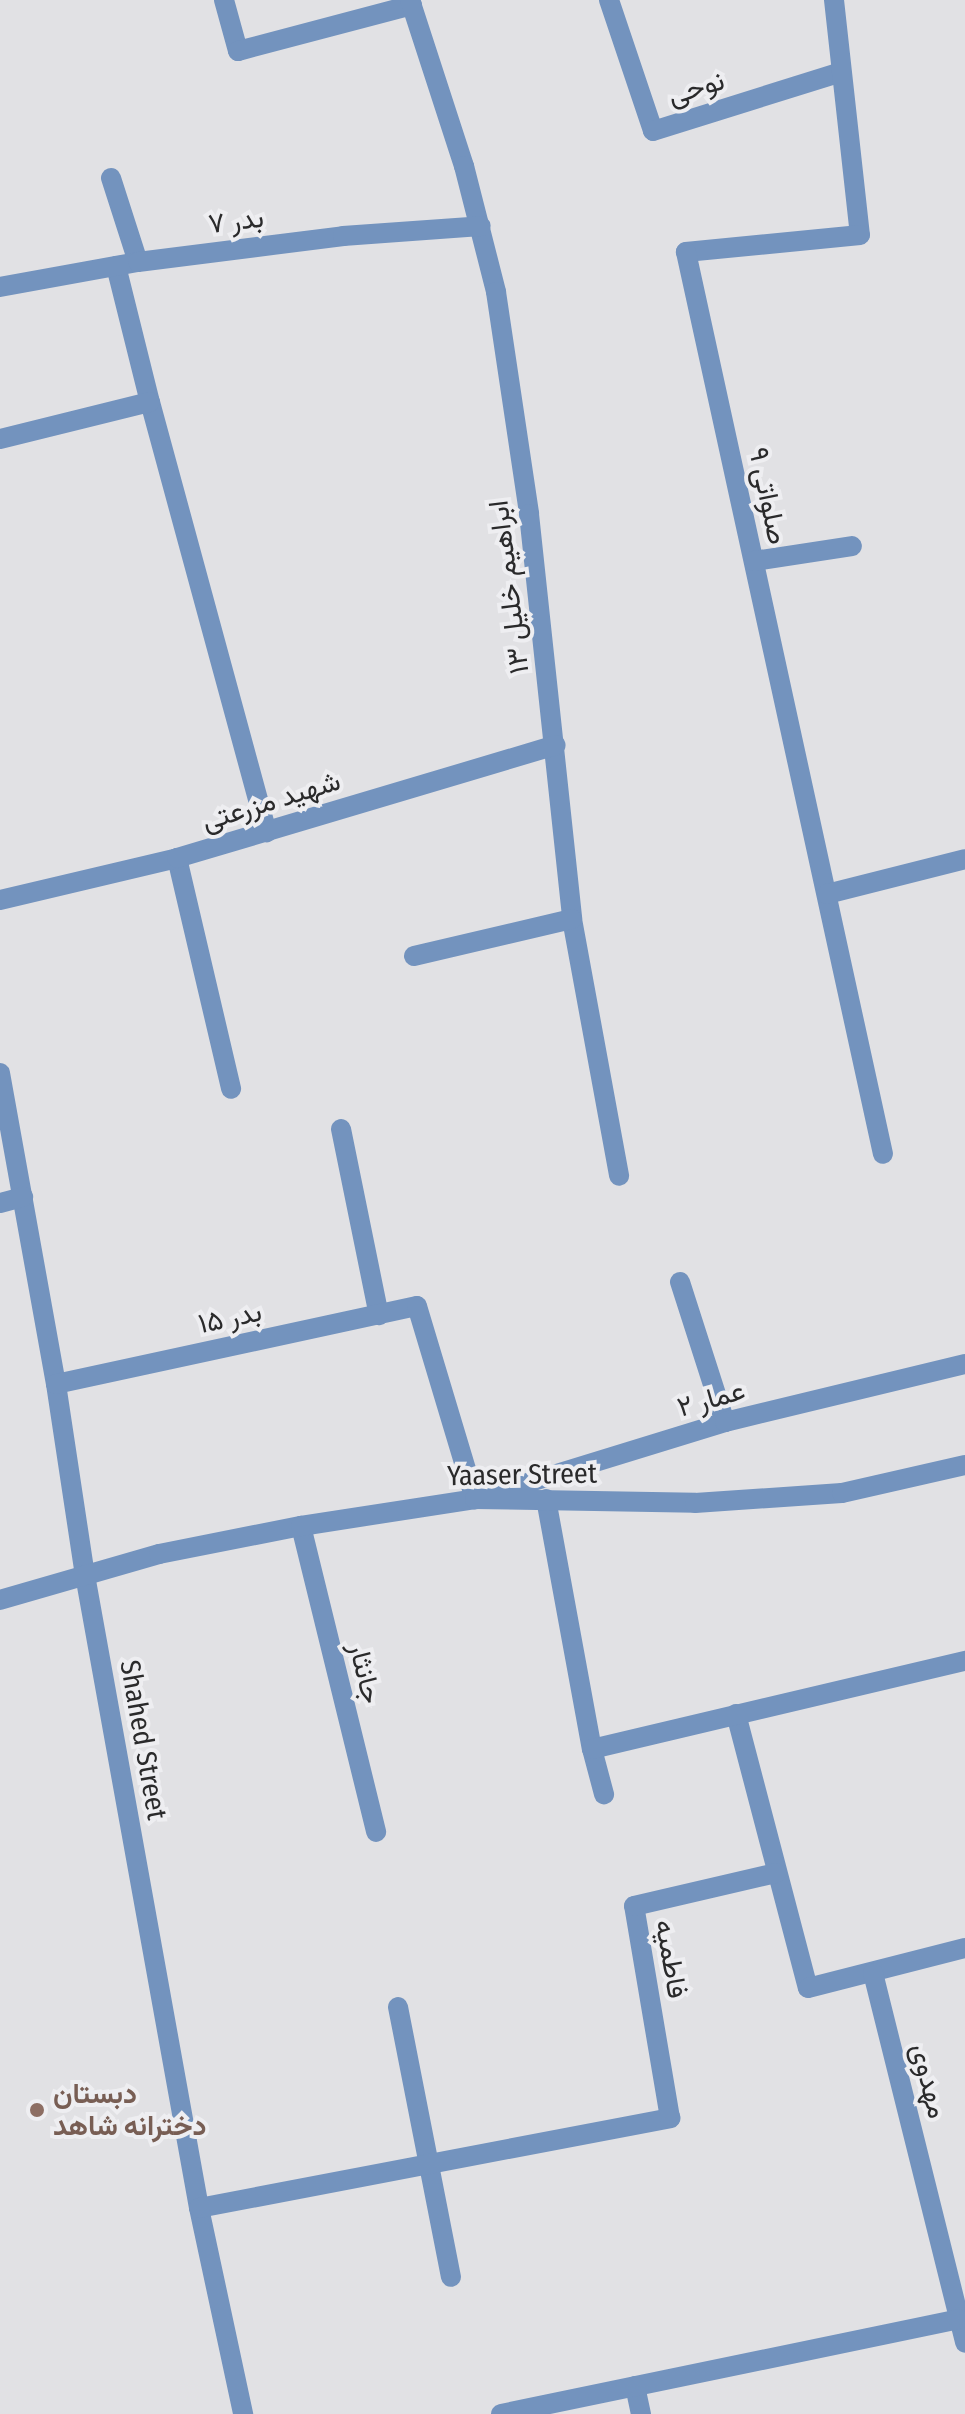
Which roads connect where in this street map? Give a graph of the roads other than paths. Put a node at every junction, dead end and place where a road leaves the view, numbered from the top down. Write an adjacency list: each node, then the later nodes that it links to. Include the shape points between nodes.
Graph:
1 (224, 0): 4 (street, via 238,51)
2 (609, 0): 5 (street, نوحی, via 653,131)
3 (834, 0): 5 (street, صلواتی ۹)
4 (411, 3): 7 (street, ابراهیم خلیل ۱۳)
5 (841, 72): 14 (street, صلواتی ۹, via 860,235 686,252)
6 (111, 178): 8 (street)
7 (481, 226): 8 (street, بدر ۷, via 343,236); 15 (street, ابراهیم خلیل ۱۳, via 529,514)
8 (138, 262): 9 (street, بدر ۷)
9 (116, 266): 10 (street, بدر ۷); 11 (street)
10 (2, 280)
11 (150, 402): 12 (street); 16 (street)
12 (0, 439)
13 (852, 546): 14 (street)
14 (754, 561): 19 (street, صلواتی ۹)
15 (556, 745): 16 (street, شهید مزرعتی); 21 (street, ابراهیم خلیل ۱۳)
16 (267, 832): 17 (street, شهید مزرعتی)
17 (177, 858): 20 (street, شهید مزرعتی); 24 (street)
18 (965, 859): 19 (street)
19 (827, 894): 26 (street, صلواتی ۹)
20 (0, 900)
21 (572, 919): 22 (street); 27 (street, ابراهیم خلیل ۱۳)
22 (414, 956)
23 (0, 1073): 28 (street, Shahed Street)
24 (231, 1089)
25 (341, 1129): 31 (street)
26 (883, 1154)
27 (619, 1176)
28 (23, 1197): 29 (street); 33 (street, Shahed Street)
29 (0, 1203)
30 (680, 1282): 34 (street)
31 (379, 1315): 33 (street, بدر ۱۵); 36 (street, بدر ۱۵, via 417,1306)
32 (965, 1364): 34 (street, عمار ۲)
33 (56, 1384): 39 (street, Shahed Street)
34 (725, 1422): 36 (street, عمار ۲)
35 (965, 1465): 37 (street, Yaaser Street, via 842,1493 695,1503)
36 (475, 1499): 37 (street, Yaaser Street); 38 (street, Yaaser Street)
37 (546, 1499): 43 (street)
38 (301, 1526): 39 (street, Yaaser Street, via 159,1554); 45 (street, جانثار)
39 (85, 1575): 40 (street, Yaaser Street); 51 (street, Shahed Street)
40 (0, 1600)
41 (965, 1661): 42 (street)
42 (736, 1714): 43 (street); 46 (street)
43 (592, 1749): 44 (street)
44 (604, 1794)
45 (376, 1832)
46 (776, 1873): 48 (street, via 808,1988); 50 (street, فاطمیه, via 634,1906 670,2118)
47 (965, 1948): 48 (street)
48 (873, 1973): 53 (street, مهدوی)
49 (398, 2007): 50 (street)
50 (429, 2164): 51 (street); 52 (street)
51 (199, 2208): 56 (street, Shahed Street)
52 (451, 2277)
53 (958, 2319): 54 (street, مهدوی); 55 (street)
54 (965, 2343)
55 (635, 2386): 57 (street); 58 (street)
56 (243, 2414)
57 (501, 2414)
58 (641, 2414)

